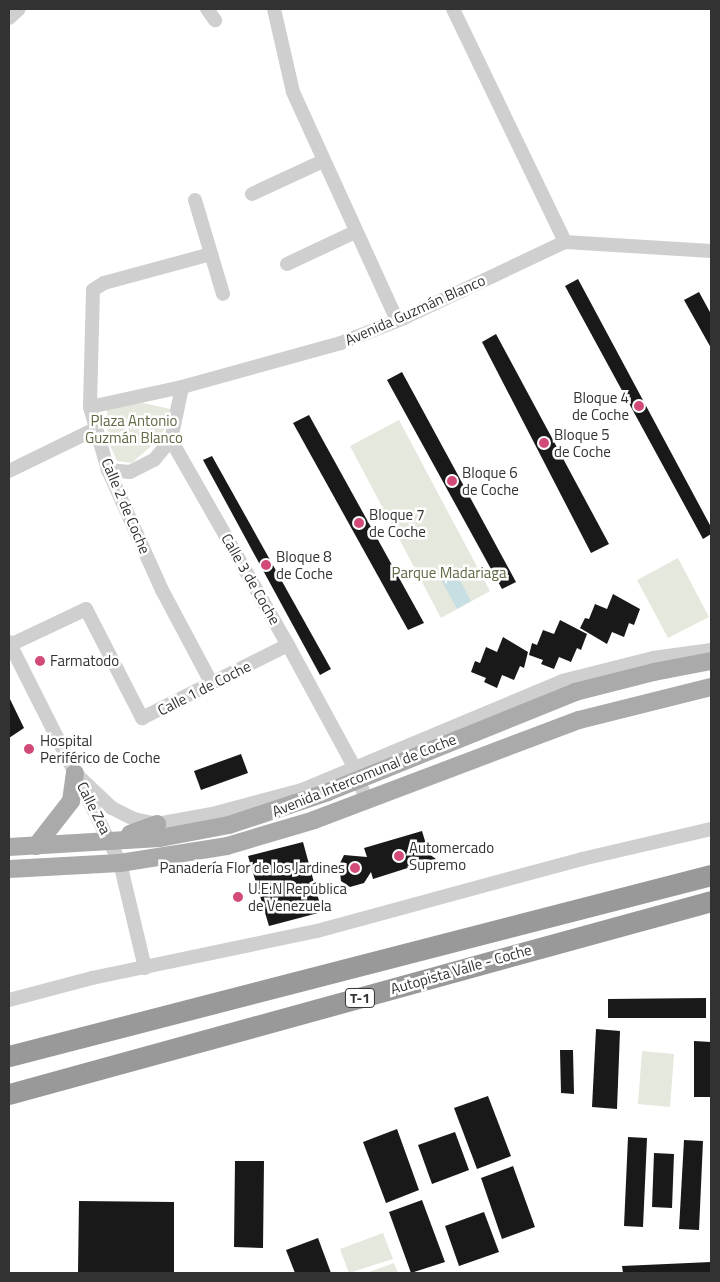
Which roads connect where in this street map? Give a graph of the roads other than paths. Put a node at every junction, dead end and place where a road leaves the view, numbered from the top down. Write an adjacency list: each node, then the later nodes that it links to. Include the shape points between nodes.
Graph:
1 (19, 9): 4 (street)
2 (274, 9): 5 (street, via 293,92)
3 (458, 12): 9 (street)
4 (9, 18)
5 (322, 161): 6 (street); 8 (street)
6 (252, 194)
7 (195, 200): 11 (street)
8 (355, 232): 12 (street); 14 (street)
9 (565, 242): 10 (street, Avenida Guzmán Blanco); 14 (street, Avenida Guzmán Blanco)
10 (711, 251)
11 (211, 254): 13 (street); 16 (street, Calle 2 de Coche, via 104,282 93,290)
12 (287, 264)
13 (223, 294)
14 (397, 320): 15 (street, Avenida Guzmán Blanco, via 341,343)
15 (182, 387): 16 (street, Avenida Guzmán Blanco); 18 (street)
16 (90, 407): 17 (street, Calle 2 de Coche)
17 (95, 429): 19 (street, Calle 2 de Coche); 20 (street)
18 (171, 440): 19 (street, via 154,460 130,472); 22 (street, Calle 3 de Coche)
19 (108, 470): 25 (street, Calle 2 de Coche, via 162,590)
20 (9, 471)
21 (10, 643): 25 (street, Calle 1 de Coche, via 86,609 142,718); 27 (street, Calle Zea)
22 (288, 645): 25 (street, Calle 1 de Coche); 28 (street, Calle 3 de Coche)
23 (711, 650): 28 (street, Avenida Intercomunal de Coche, via 653,658 562,681)
24 (711, 661): 28 (main road, Avenida Intercomunal de Coche, via 575,692)
25 (212, 684)
26 (711, 687): 30 (main road, Avenida Intercomunal de Coche, via 579,720 479,755)
27 (75, 773): 31 (street, via 119,812); 33 (street, Calle Zea); 34 (main road, via 71,801)
28 (356, 774): 29 (main road, Avenida Intercomunal de Coche); 29 (main road); 30 (street, Calle 3 de Coche)
29 (304, 795): 31 (street, Avenida Intercomunal de Coche); 33 (main road, Avenida Intercomunal de Coche, via 207,830)
30 (367, 801): 36 (main road, Avenida Intercomunal de Coche, via 228,846)
31 (157, 824): 33 (main road)
32 (711, 829): 40 (street, via 582,859 317,931)
33 (111, 841): 34 (main road, Avenida Intercomunal de Coche); 36 (street, Calle Zea)
34 (36, 846): 35 (main road, Avenida Intercomunal de Coche)
35 (9, 847)
36 (120, 863): 37 (main road, Avenida Intercomunal de Coche); 40 (street)
37 (9, 869)
38 (711, 875): 42 (highway, Autopista Valle - Coche / T-1)
39 (711, 901): 43 (highway, Autopista Valle - Coche / T-1)
40 (145, 968): 41 (street)
41 (9, 1000)
42 (9, 1056)
43 (9, 1094)

